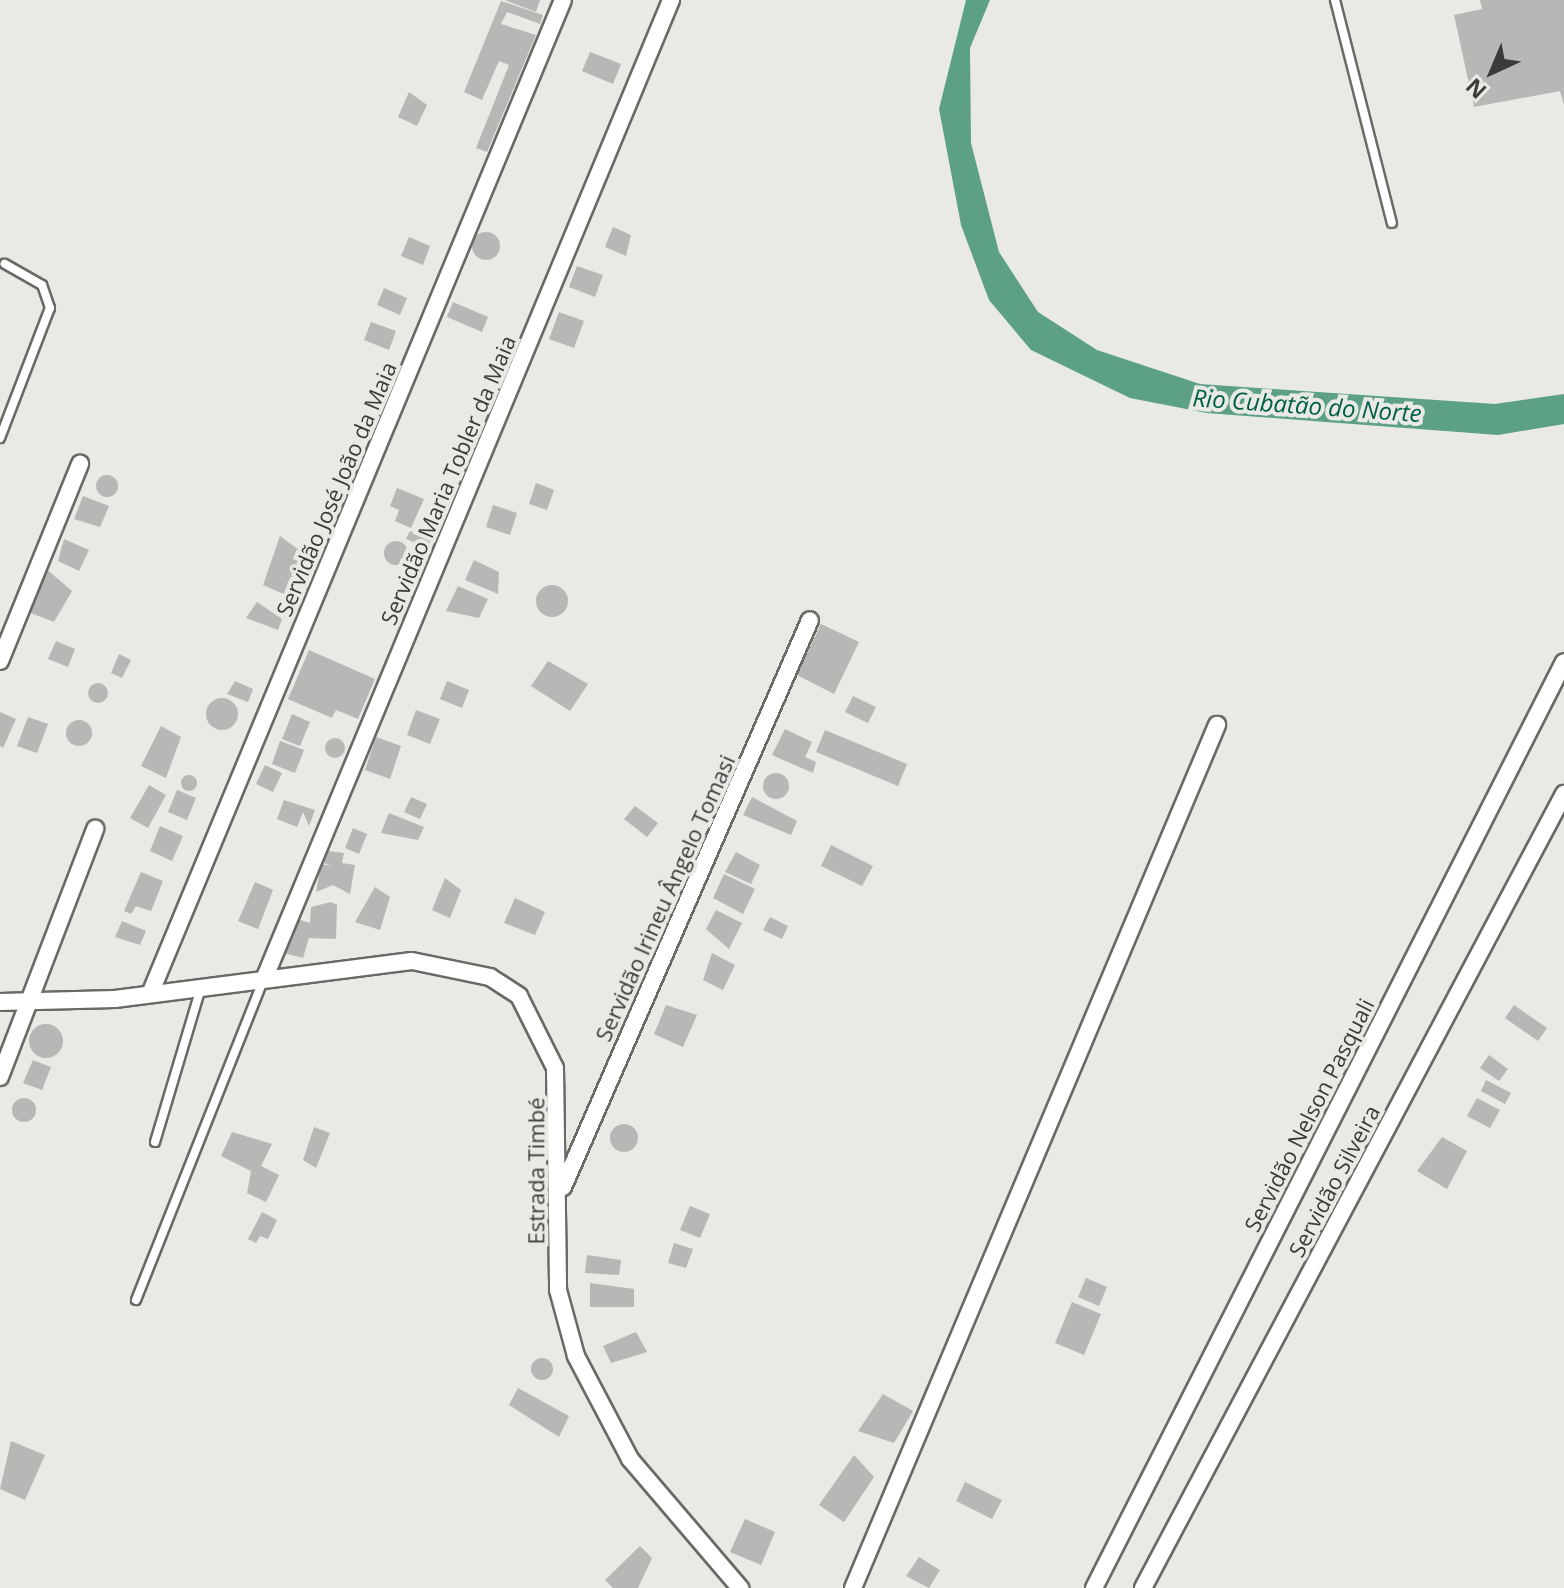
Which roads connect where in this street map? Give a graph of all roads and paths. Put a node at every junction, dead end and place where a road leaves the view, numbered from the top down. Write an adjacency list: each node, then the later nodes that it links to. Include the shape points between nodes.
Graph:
1 (563, 0): 16 (street, Servidão José João da Maia)
2 (671, 0): 14 (street, Servidão Maria Tobler da Maia)
3 (1335, 0): 4 (lane)
4 (1392, 223)
5 (5, 264): 6 (lane, via 42,285 50,308)
6 (0, 438)
7 (80, 464): 9 (street)
8 (810, 620): 21 (street, Servidão Irineu Ângelo Tomasi)
9 (0, 661)
10 (1564, 662): 25 (street, Servidão Nelson Pasquali)
11 (1217, 725): 24 (street)
12 (1564, 794): 26 (street, Servidão Silveira)
13 (95, 829): 18 (street)
14 (265, 977): 15 (street, Estrada Timbé); 21 (street, Estrada Timbé, via 412,961 490,977 519,996 542,1030 555,1068); 22 (lane)
15 (201, 987): 16 (street, Estrada Timbé); 20 (lane)
16 (150, 994): 18 (street, Estrada Timbé)
17 (0, 1002): 18 (street, Estrada Timbé)
18 (29, 1004): 19 (street)
19 (0, 1077)
20 (155, 1142)
21 (559, 1194): 23 (street, Estrada Timbé, via 563,1321 601,1413 664,1504)
22 (136, 1300)
23 (740, 1588)
24 (853, 1588)
25 (1094, 1588)
26 (1143, 1588)

